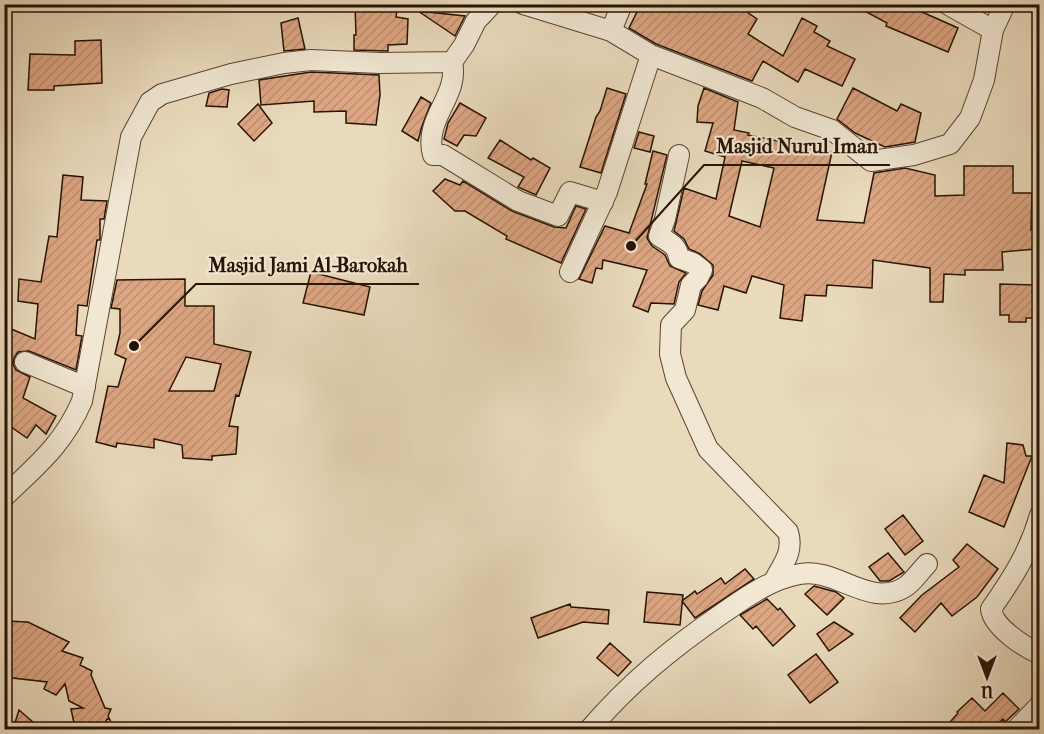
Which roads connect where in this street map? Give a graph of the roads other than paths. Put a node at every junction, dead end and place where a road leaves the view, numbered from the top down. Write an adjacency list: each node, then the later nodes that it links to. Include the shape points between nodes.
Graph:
1 (492, 4): 9 (street)
2 (523, 4): 7 (street)
3 (622, 4): 7 (street)
4 (947, 4): 6 (street)
5 (1005, 4): 6 (street)
6 (993, 30): 8 (street, via 984,80 970,118 950,144 914,155 871,161 832,130)
7 (611, 31): 8 (street)
8 (651, 55): 11 (street)
9 (452, 62): 11 (street, via 455,74 431,132 433,155 443,155 518,201 558,216 570,192); 14 (street, via 284,63 183,86 150,102 131,136)
10 (679, 155): 18 (street, via 659,236 675,246 679,258 702,270 691,285 685,310 671,325 670,354 685,402 708,449 788,532 791,546)
11 (603, 202): 12 (street)
12 (570, 272)
13 (25, 362): 14 (street)
14 (85, 387): 15 (street, via 64,435)
15 (4, 497)
16 (1040, 515): 19 (street, via 1016,573 991,609 994,619 1021,644)
17 (927, 564): 18 (street, via 905,587 881,594 831,576 802,573)
18 (774, 581): 21 (street, via 659,659)
19 (1040, 654)
20 (1040, 705): 22 (street)
21 (589, 729)
22 (1016, 729)

